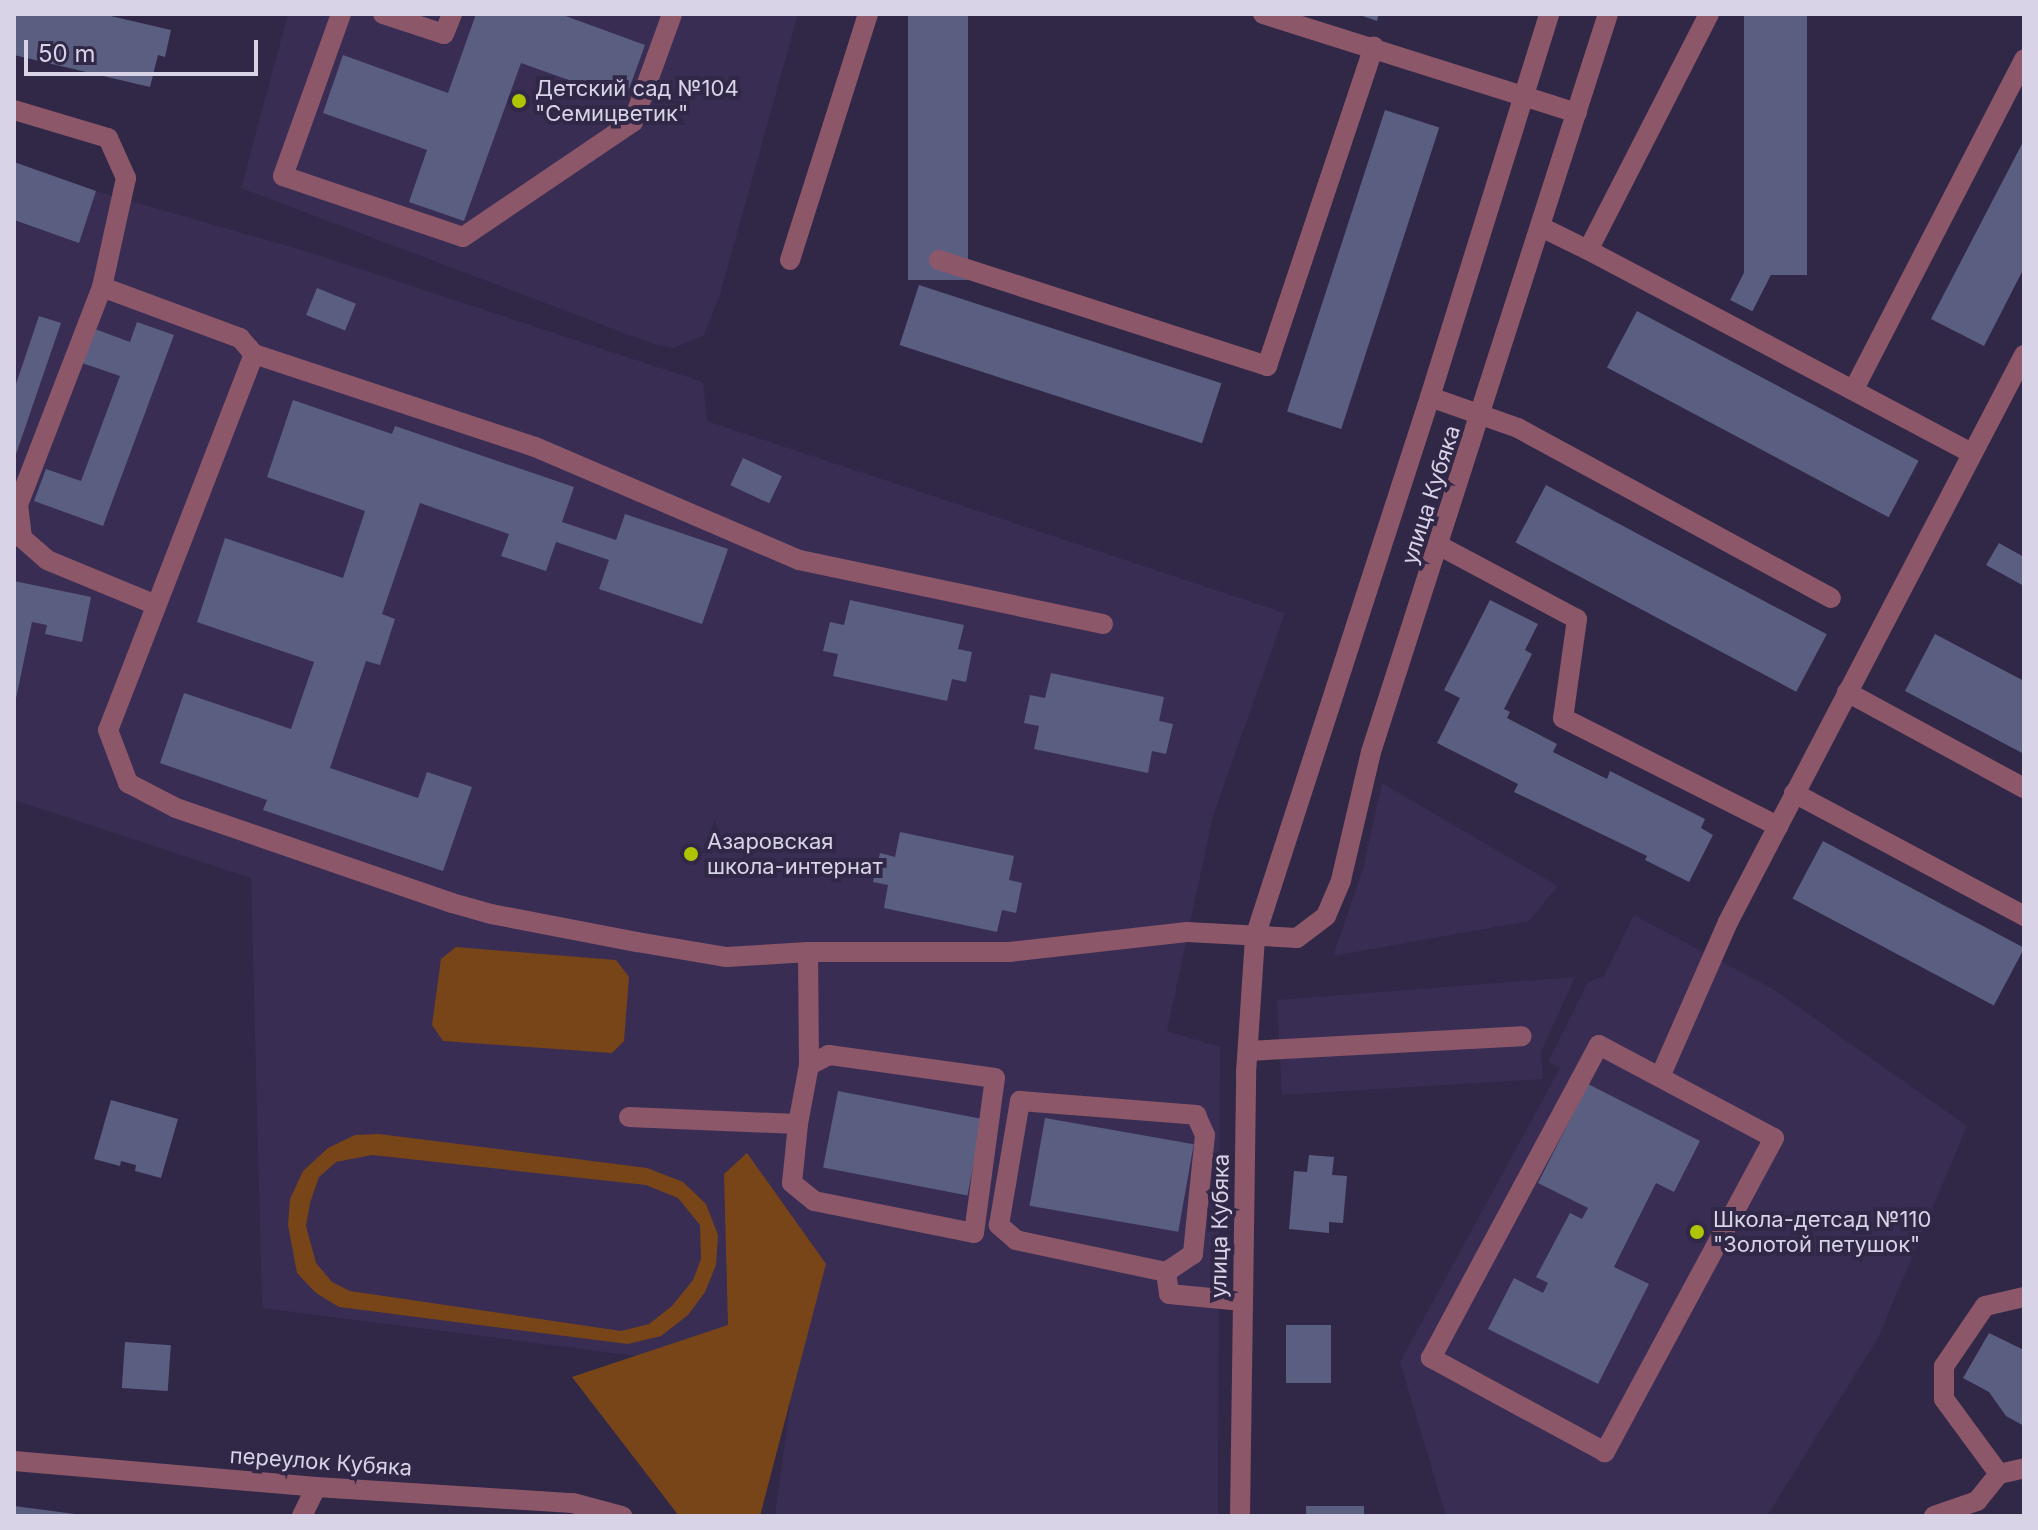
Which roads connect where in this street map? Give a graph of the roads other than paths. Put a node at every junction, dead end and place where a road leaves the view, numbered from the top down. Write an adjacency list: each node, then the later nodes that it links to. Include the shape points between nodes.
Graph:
1 (341, 14): 4 (street, via 283,176 463,237 633,122)
2 (383, 14): 3 (street, via 444,34)
3 (452, 14)
4 (672, 14)
5 (868, 14): 17 (street)
6 (1263, 14): 10 (street)
7 (1549, 14): 12 (street, улица Кубяка)
8 (1608, 14): 14 (street, улица Кубяка)
9 (1709, 14): 16 (street)
10 (1374, 46): 12 (street); 18 (street, via 1267,366)
11 (2024, 59): 22 (street)
12 (1524, 96): 14 (street); 23 (street, улица Кубяка)
13 (14, 110): 19 (street, via 108,138 126,178)
14 (1577, 113): 15 (street, улица Кубяка)
15 (1541, 227): 16 (street); 24 (street, улица Кубяка)
16 (1588, 250): 22 (street)
17 (790, 260)
18 (939, 260)
19 (102, 287): 20 (street, via 240,338); 28 (street, via 18,505 22,538 47,560)
20 (254, 354): 28 (street); 29 (street, via 535,447 799,560)
21 (2024, 355): 25 (street)
22 (1854, 389): 25 (street)
23 (1430, 397): 24 (street); 35 (street, улица Кубяка)
24 (1482, 416): 26 (street, улица Кубяка); 27 (street, via 1518,428)
25 (1972, 453): 30 (street)
26 (1440, 546): 33 (street, via 1577,619 1563,718); 35 (street, улица Кубяка, via 1371,752 1341,880 1326,916 1297,938)
27 (1831, 598)
28 (156, 605): 36 (street, via 108,730 128,783 176,808 491,914 727,957)
29 (1103, 624)
30 (1847, 692): 31 (street); 32 (street)
31 (2024, 788)
32 (1794, 793): 33 (street); 34 (street)
33 (1778, 826): 40 (street, via 1712,956)
34 (2024, 916)
35 (1255, 937): 36 (street, via 1187,932 1009,952); 38 (street, улица Кубяка)
36 (808, 952): 39 (street)
37 (1522, 1036): 38 (street)
38 (1248, 1051): 45 (street, улица Кубяка)
39 (809, 1065): 42 (street); 42 (street, via 829,1055 995,1078 974,1233 814,1201 792,1183)
40 (1660, 1077): 40 (street, via 1599,1045 1431,1358 1605,1452 1774,1138)
41 (629, 1117): 42 (street)
42 (798, 1124)
43 (1166, 1272): 43 (street, via 1016,1240 999,1225 1020,1101 1196,1115 1205,1135 1193,1254); 45 (street, via 1169,1294)
44 (2024, 1297): 48 (street, via 1985,1306 1944,1366 1944,1399)
45 (1243, 1301): 52 (street, улица Кубяка)
46 (14, 1461): 49 (street, переулок Кубяка)
47 (2024, 1468): 48 (street)
48 (1999, 1474): 53 (street, via 1977,1501)
49 (316, 1487): 50 (street); 51 (street, переулок Кубяка, via 573,1503)
50 (302, 1516)
51 (622, 1516)
52 (1240, 1516)
53 (1934, 1516)

